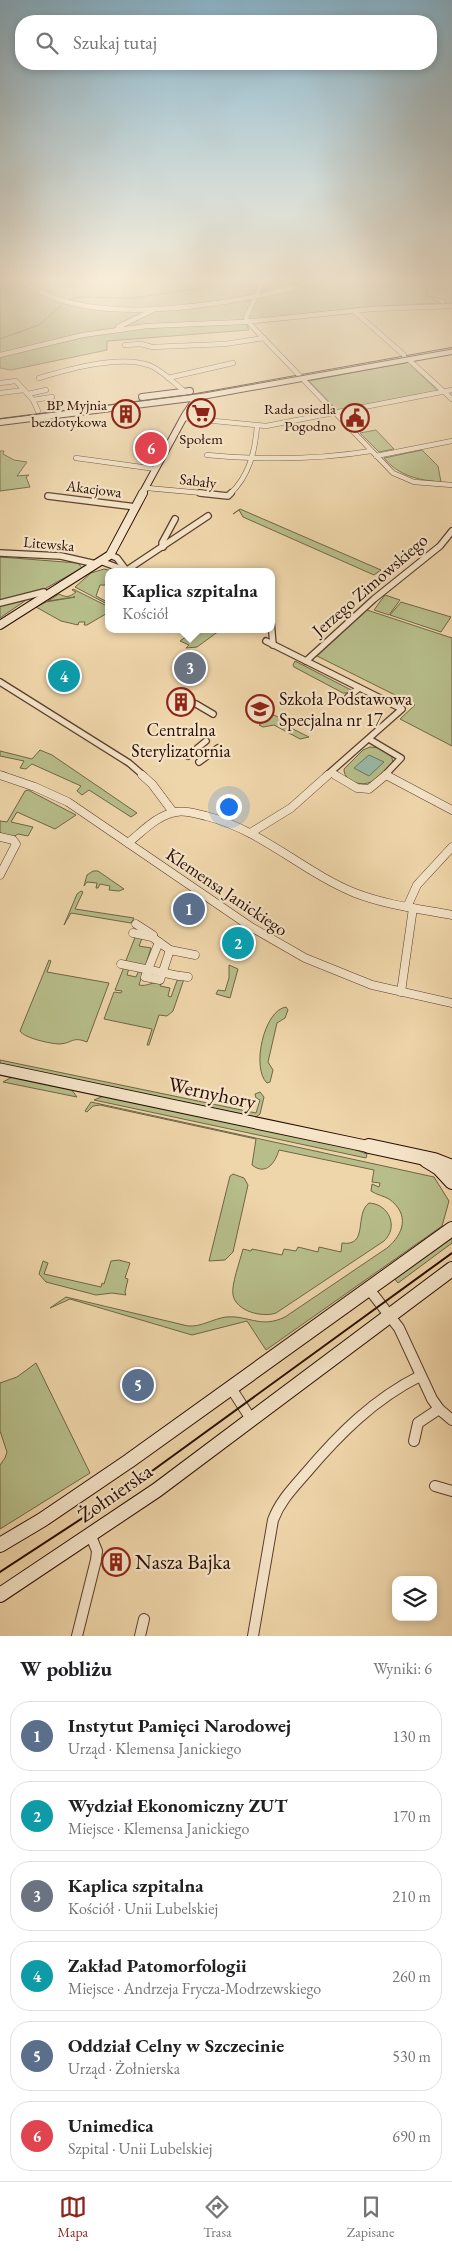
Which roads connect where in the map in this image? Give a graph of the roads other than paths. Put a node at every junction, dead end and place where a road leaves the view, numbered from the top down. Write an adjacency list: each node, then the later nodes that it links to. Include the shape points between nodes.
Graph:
1 (281, 356): 5 (street)
2 (411, 356): 3 (street)
3 (406, 357): 5 (street); 11 (street)
4 (233, 363): 7 (street)
5 (300, 376): 18 (street, via 208,395); 18 (street, via 202,390); 20 (street)
6 (39, 378): 7 (street, via 74,369 130,364 148,366)
7 (168, 378): 18 (street)
8 (0, 383): 12 (street, via 16,382)
9 (46, 390): 12 (street)
10 (452, 390): 11 (street)
11 (444, 391): 15 (street); 20 (street)
12 (26, 392): 13 (street); 16 (street)
13 (0, 393)
14 (52, 397): 16 (street)
15 (452, 398)
16 (33, 400): 19 (street)
17 (165, 401): 18 (street); 18 (street); 22 (street)
18 (188, 403): 19 (street); 23 (street); 30 (street)
19 (38, 411): 21 (street)
20 (335, 412): 23 (street); 25 (street)
21 (0, 416)
22 (0, 422)
23 (257, 426): 29 (street, Sabały)
24 (452, 441): 27 (street)
25 (371, 451): 27 (street); 29 (street, via 309,459)
26 (207, 454): 29 (street)
27 (376, 456): 31 (street, via 406,480)
28 (76, 458): 30 (street)
29 (253, 460): 32 (street, Sabały, via 239,484 226,497)
30 (156, 469): 32 (street)
31 (452, 485)
32 (147, 488): 34 (street)
33 (48, 496): 34 (street, Akacjowa)
34 (136, 507): 40 (street)
35 (208, 516): 38 (street)
36 (175, 520): 38 (street, via 162,543)
37 (452, 531): 51 (street, Jerzego Zimowskiego, via 440,546 376,597)
38 (163, 547): 44 (street)
39 (0, 553): 41 (street, Litewska)
40 (110, 555): 41 (street); 43 (street)
41 (98, 563): 42 (street, Litewska); 47 (street)
42 (117, 568)
43 (125, 568)
44 (132, 568)
45 (44, 592): 46 (street)
46 (0, 603)
47 (0, 625)
48 (272, 633): 50 (street)
49 (266, 641): 50 (street)
50 (274, 645): 51 (street)
51 (306, 661): 53 (street)
52 (0, 682): 66 (street, via 125,760 146,778)
53 (359, 688): 54 (street); 57 (street, via 402,709)
54 (348, 697)
55 (196, 704): 56 (street)
56 (213, 714)
57 (369, 739): 62 (street); 64 (street, via 400,756 399,762)
58 (206, 741): 60 (street)
59 (218, 748): 61 (street)
60 (188, 756)
61 (200, 762)
62 (331, 773): 64 (street, via 366,790); 67 (street, via 285,813)
63 (0, 775): 69 (street, Klemensa Janickiego, via 62,800)
64 (386, 775): 65 (street)
65 (452, 810)
66 (173, 812): 67 (street, via 208,816); 69 (street)
67 (252, 832): 72 (street, via 340,887)
68 (0, 837): 71 (street, via 16,844)
69 (128, 843): 84 (street, Klemensa Janickiego, via 279,944 339,973)
70 (452, 847): 72 (street, via 417,884)
71 (0, 876)
72 (410, 907): 73 (street); 84 (street)
73 (452, 915)
74 (136, 924): 76 (street)
75 (133, 933): 76 (street)
76 (156, 939): 77 (street); 78 (street)
77 (154, 954): 78 (street); 81 (street)
78 (169, 954): 79 (street); 82 (street)
79 (196, 955)
80 (121, 964): 81 (street)
81 (148, 970): 82 (street)
82 (162, 972): 83 (street)
83 (183, 976)
84 (401, 992): 85 (street, Klemensa Janickiego)
85 (452, 1002)
86 (0, 1069): 87 (street, Wernyhory)
87 (415, 1156): 88 (street, Wernyhory); 89 (street, Wernyhory, via 436,1166)
88 (452, 1167)
89 (452, 1182)
90 (452, 1228): 92 (street, Żołnierska)
91 (452, 1269): 93 (street, Żołnierska)
92 (368, 1288): 93 (street); 95 (street, Żołnierska)
93 (390, 1317): 94 (street, via 403,1335); 97 (street, Żołnierska)
94 (420, 1376): 96 (street); 108 (street, via 390,1394 354,1423 279,1505 273,1520)
95 (230, 1387): 97 (street); 103 (street, Żołnierska, via 85,1492)
96 (439, 1409): 98 (street); 99 (street, via 418,1423)
97 (251, 1419): 102 (street, Żołnierska)
98 (452, 1420)
99 (414, 1441)
100 (435, 1486): 101 (street)
101 (452, 1491)
102 (91, 1536): 104 (street, Żołnierska); 106 (street, via 96,1560)
103 (0, 1545)
104 (0, 1595)
105 (144, 1619): 107 (street)
106 (79, 1635)
107 (140, 1636)
108 (253, 1636)

